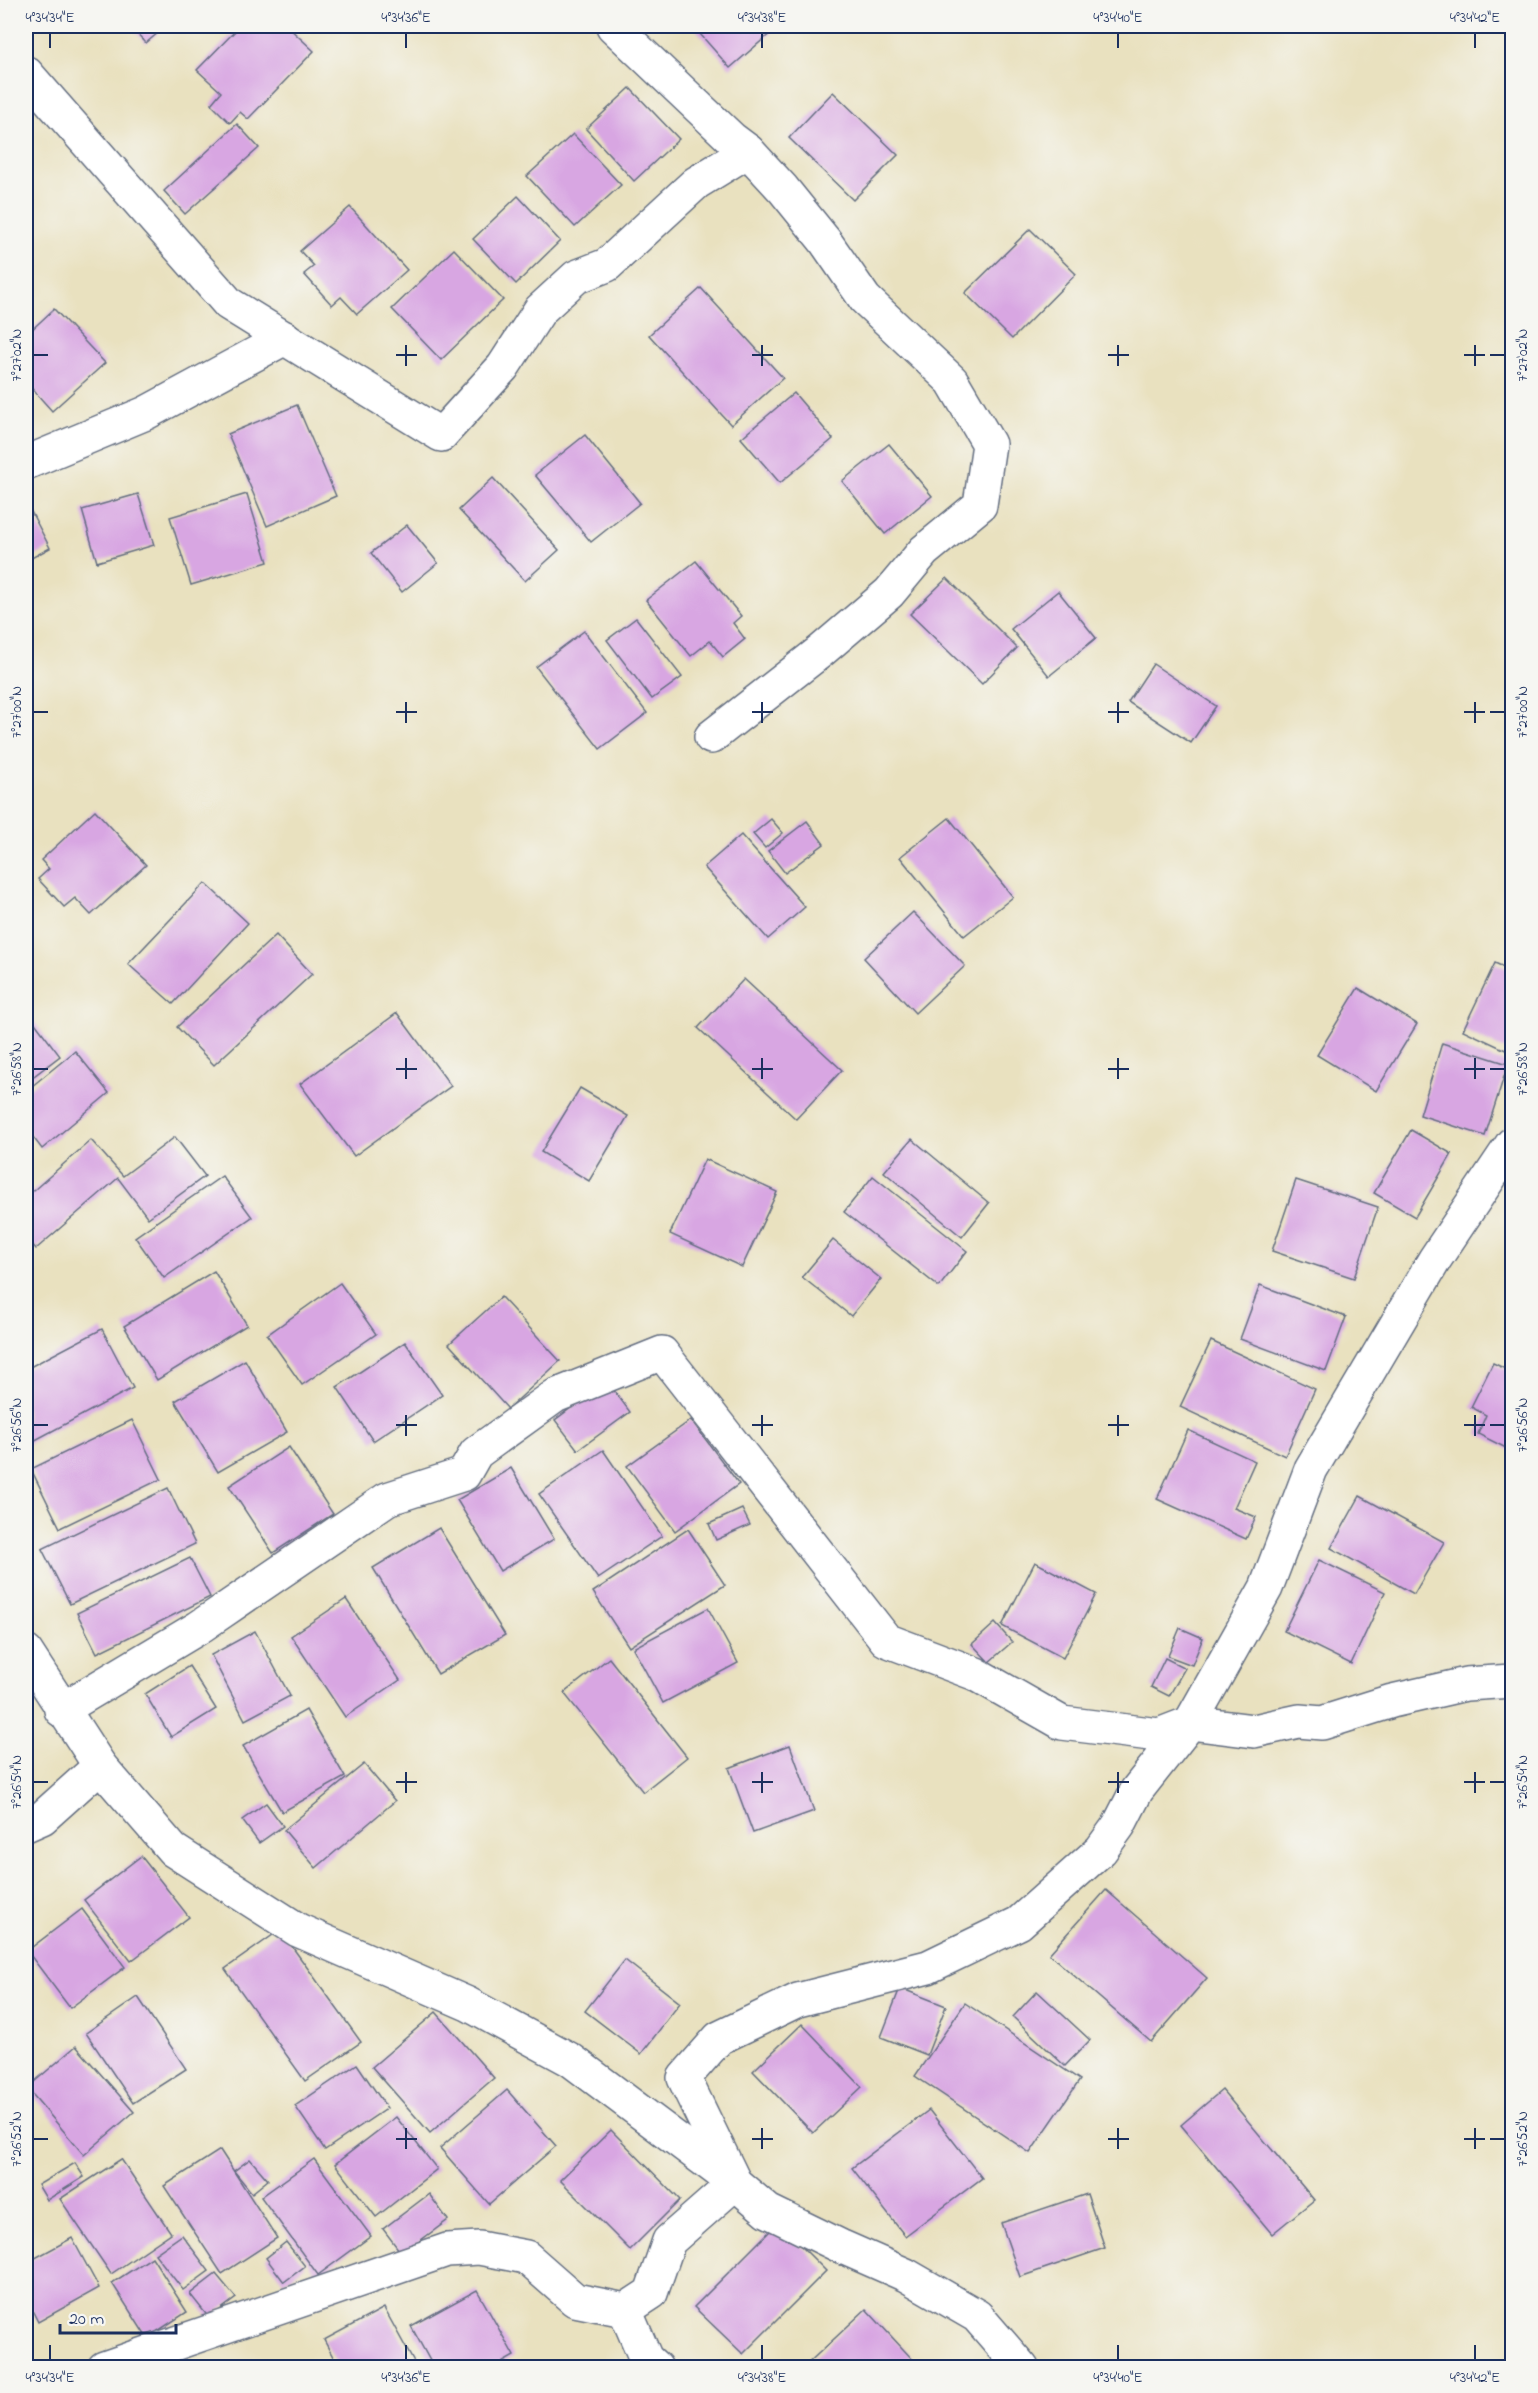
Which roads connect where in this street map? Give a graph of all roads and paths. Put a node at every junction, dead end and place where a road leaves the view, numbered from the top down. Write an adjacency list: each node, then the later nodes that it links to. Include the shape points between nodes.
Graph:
1 (613, 26): 3 (street)
2 (26, 73): 4 (street, via 229,304)
3 (748, 151): 4 (street, via 696,183 607,265 576,277 540,310 503,367 441,435); 6 (street, via 783,189 865,298 952,381 988,444 980,505 924,551 889,593)
4 (285, 338): 5 (street, via 146,413)
5 (26, 464)
6 (711, 737)
7 (1512, 1144): 11 (street, via 1435,1259 1311,1469 1266,1588)
8 (26, 1652): 10 (street)
9 (1512, 1681): 11 (street, via 1466,1684 1322,1723 1299,1721 1254,1731)
10 (61, 1710): 11 (street, via 198,1628 387,1499 464,1474 476,1453 555,1396 662,1353 886,1640 976,1674 1062,1723 1159,1736); 12 (street)
11 (1190, 1723): 14 (street, via 1137,1790 1101,1850 1019,1923 928,1966 798,2000 719,2038 684,2078)
12 (100, 1766): 13 (street, via 42,1818); 14 (street, via 173,1850 298,1930 468,2004 571,2060)
13 (26, 1825)
14 (735, 2183): 15 (street, via 669,2241 651,2293); 18 (street, via 768,2211 906,2275 977,2316)
15 (625, 2310): 16 (street, via 575,2300 526,2257 479,2248 447,2250); 17 (street, via 646,2359)
16 (104, 2367)
17 (656, 2367)
18 (1022, 2367)

